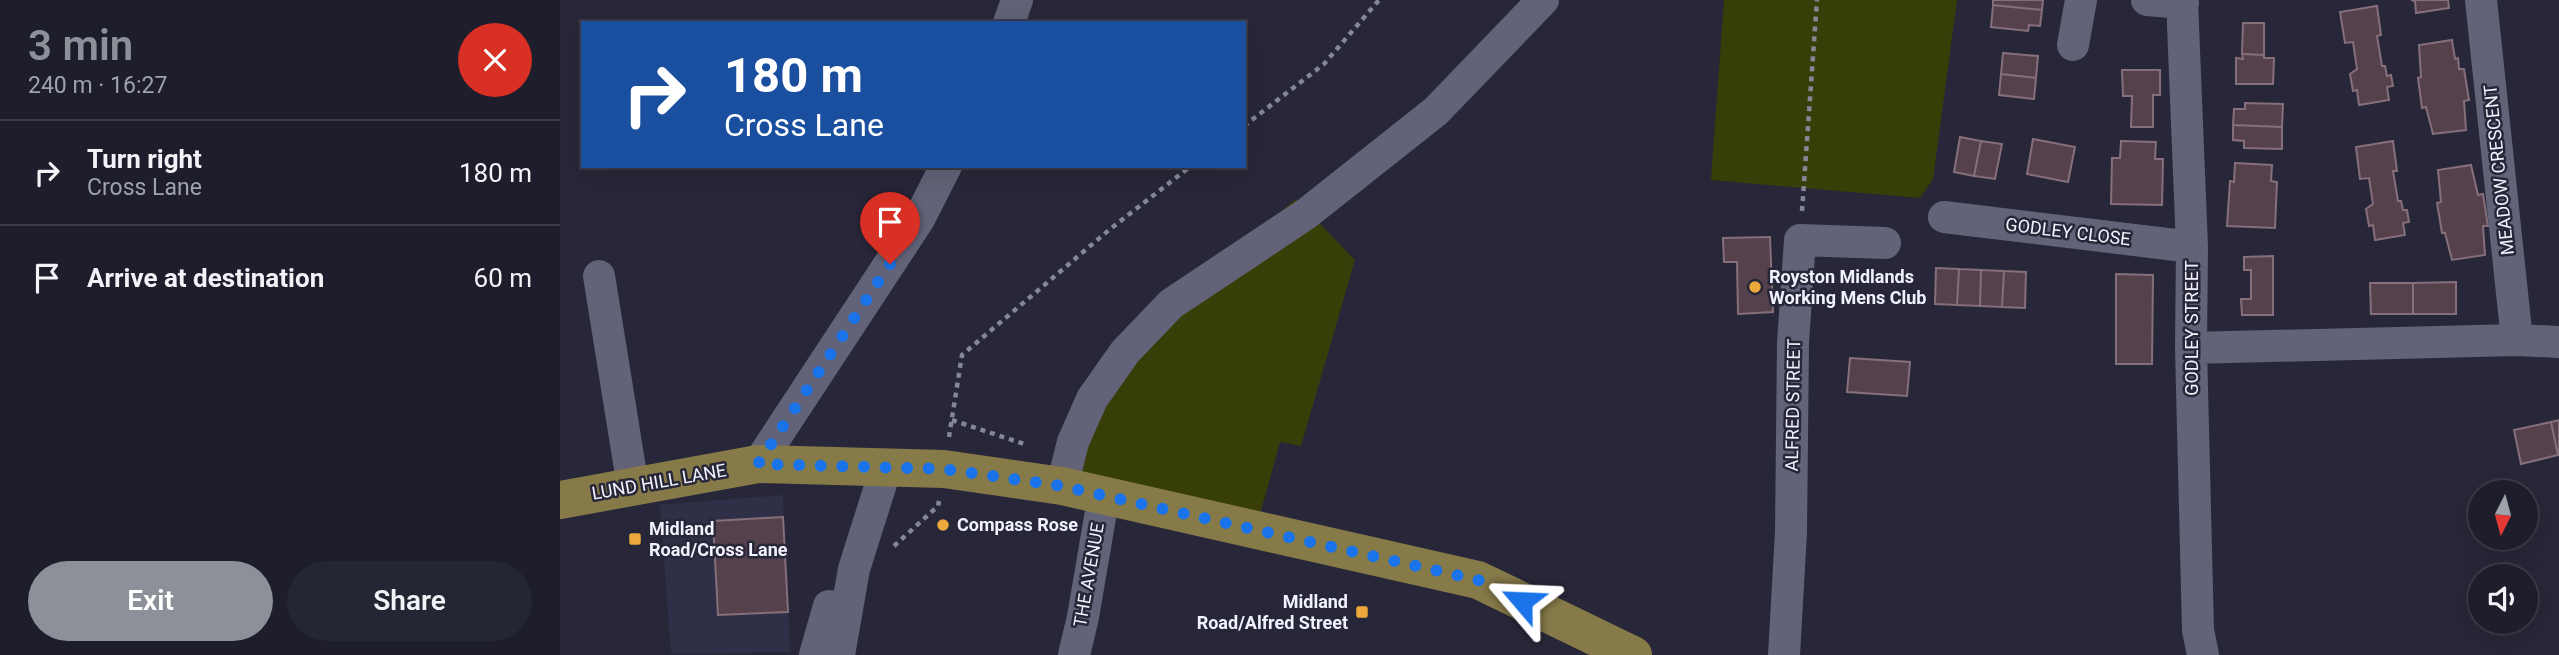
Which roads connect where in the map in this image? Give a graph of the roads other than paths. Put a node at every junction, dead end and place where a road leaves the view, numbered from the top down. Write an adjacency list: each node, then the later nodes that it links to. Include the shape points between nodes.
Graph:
1 (1017, 0): 7 (street)
2 (1543, 0): 19 (street, via 1437,111 1306,214 1171,304 1125,352 1092,399)
3 (2081, 0): 8 (street)
4 (2147, 0): 6 (street)
5 (2481, 0): 14 (street, MEADOW CRESCENT)
6 (2183, 1): 12 (street, GODLEY STREET)
7 (1010, 21)
8 (2073, 45)
9 (945, 168): 17 (street, via 919,219)
10 (1944, 218): 12 (street, GODLEY CLOSE)
11 (1885, 243): 28 (street, ALFRED STREET, via 1800,240)
12 (2192, 247): 16 (street, GODLEY STREET)
13 (599, 276): 20 (street)
14 (2517, 340): 15 (street); 16 (street)
15 (2559, 342)
16 (2191, 348): 29 (street, GODLEY STREET, via 2198,631)
17 (758, 464): 18 (main road, LUND HILL LANE); 20 (main road, LUND HILL LANE)
18 (886, 468): 19 (main road, LUND HILL LANE); 23 (street)
19 (1065, 473): 21 (main road, LUND HILL LANE)
20 (633, 487): 22 (main road, LUND HILL LANE)
21 (1104, 494): 26 (street, THE AVENUE); 27 (main road, LUND HILL LANE, via 1478,580)
22 (560, 500)
23 (854, 569): 24 (street, via 834,586); 25 (street)
24 (816, 655)
25 (839, 655)
26 (1074, 655)
27 (1633, 655)
28 (1784, 655)
29 (2203, 655)

